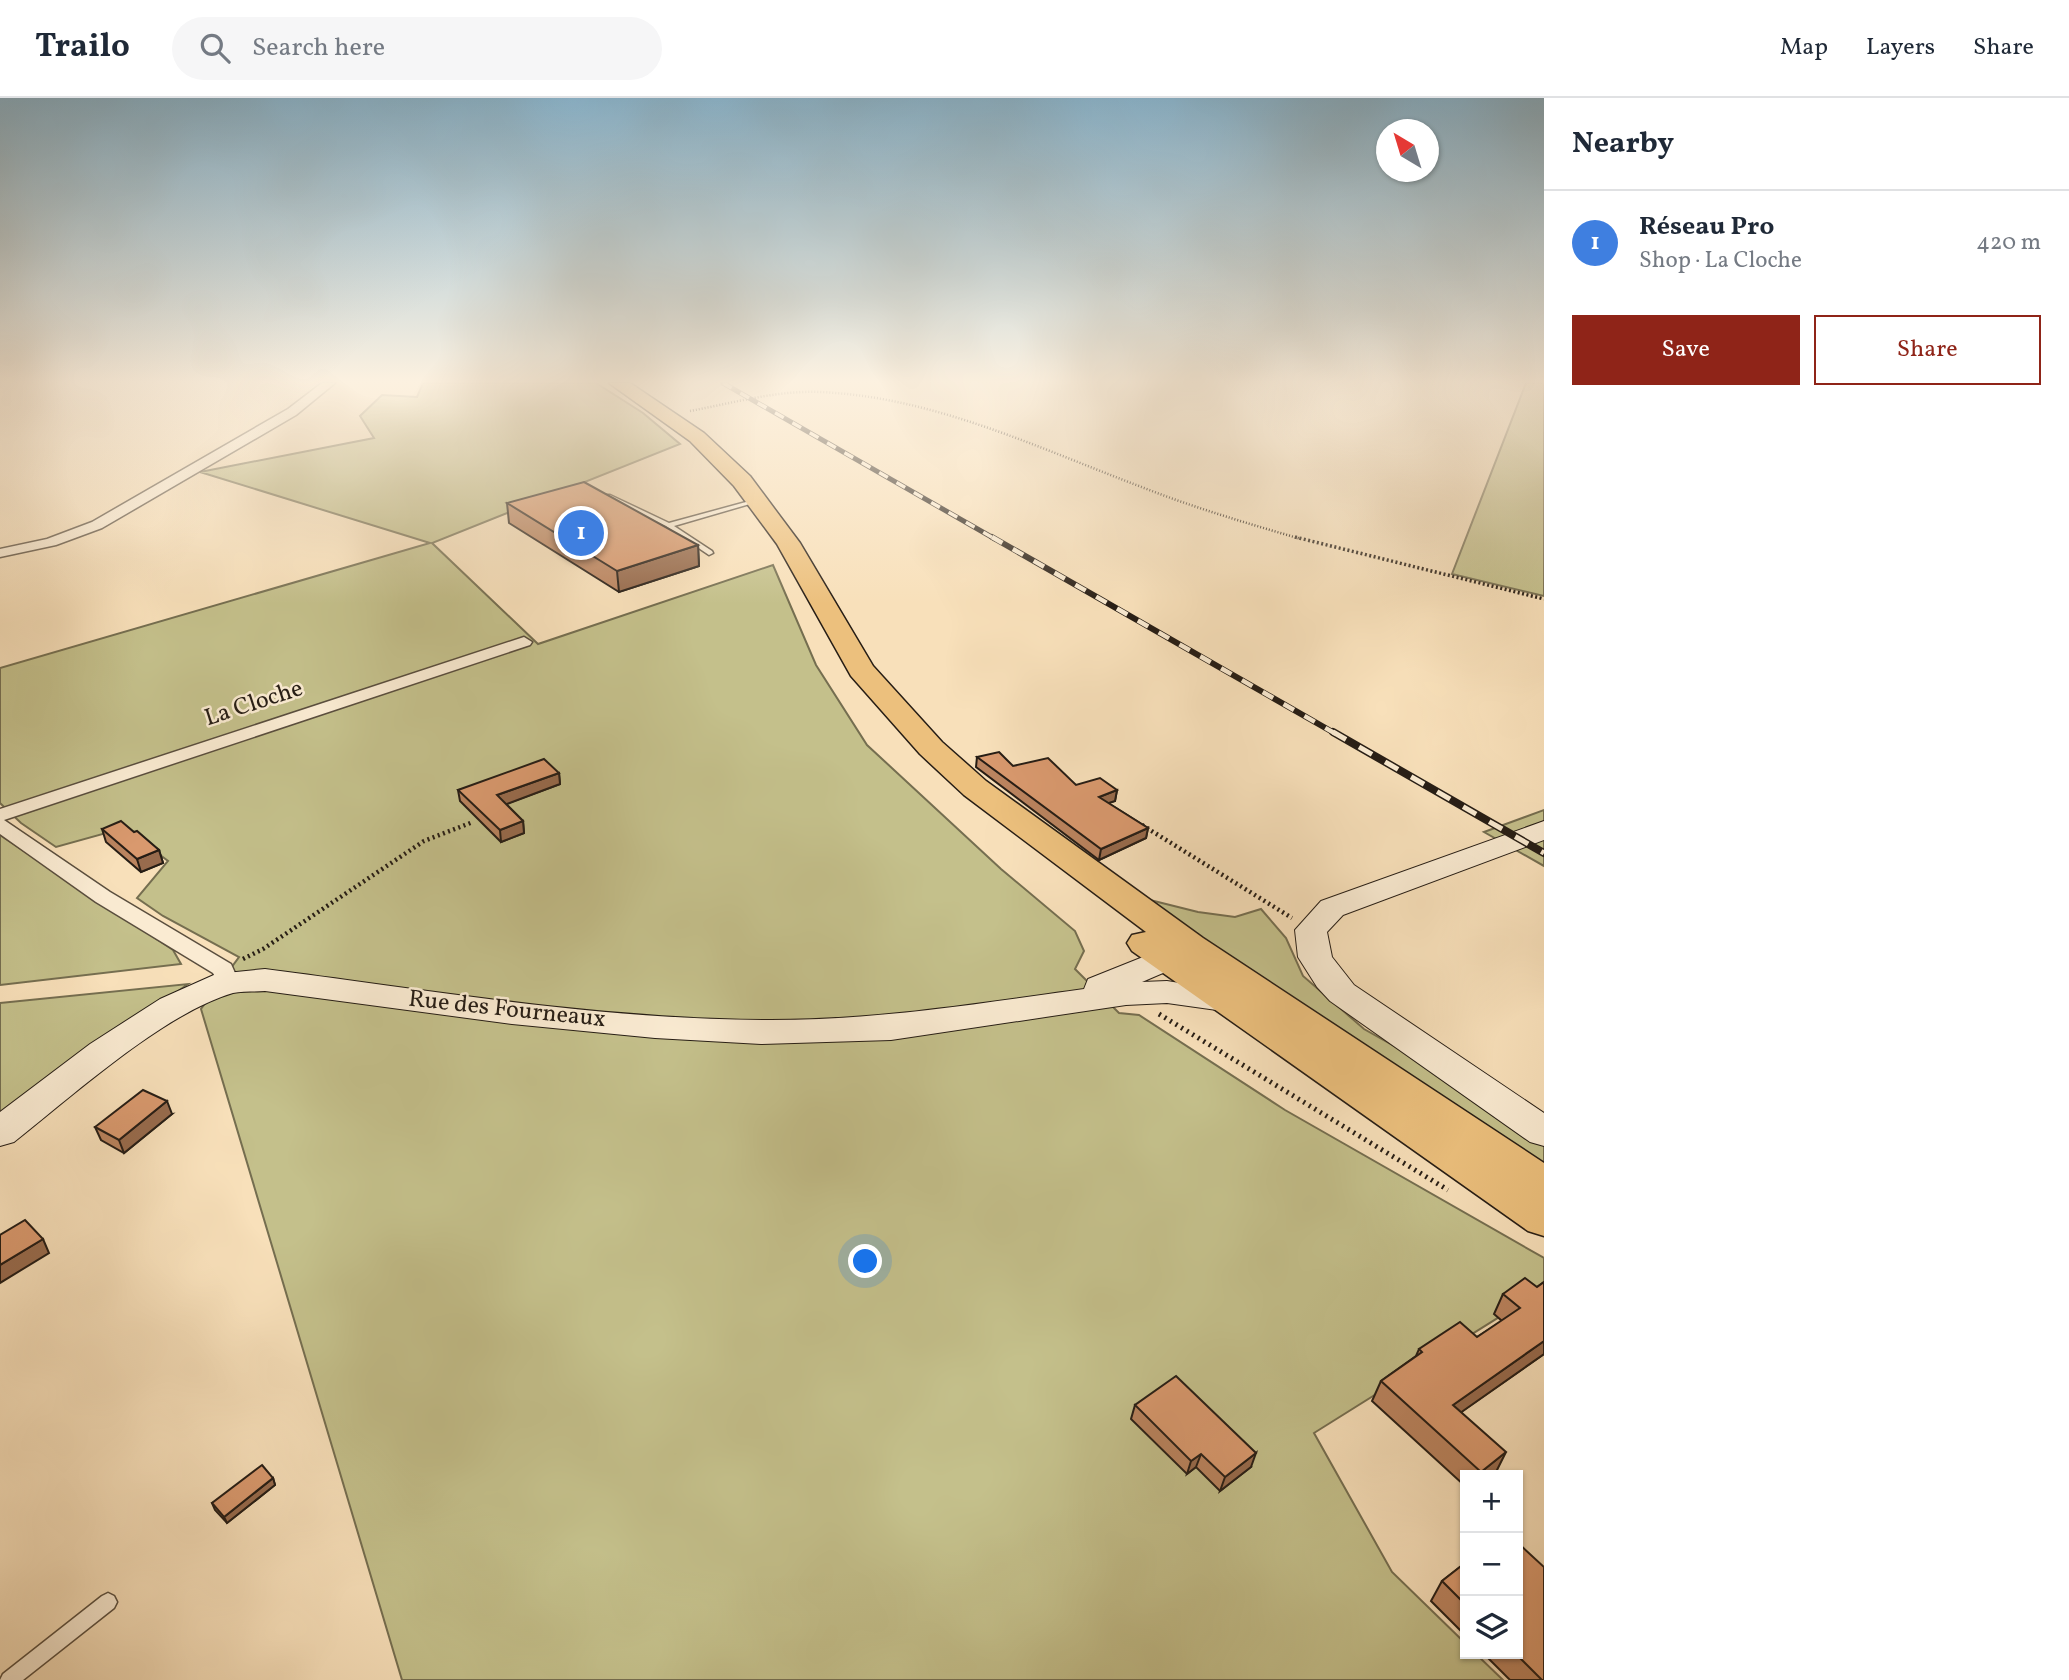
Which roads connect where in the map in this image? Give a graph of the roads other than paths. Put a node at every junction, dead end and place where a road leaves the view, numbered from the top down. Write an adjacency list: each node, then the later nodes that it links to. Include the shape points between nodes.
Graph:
1 (215, 457): 7 (street, via 97,525)
2 (716, 457): 4 (main road)
3 (608, 496): 5 (lane)
4 (757, 501): 5 (lane); 9 (main road, via 788,543)
5 (668, 525): 6 (lane)
6 (709, 553)
7 (0, 554)
8 (524, 642): 10 (street, La Cloche)
9 (861, 670): 13 (main road, via 866,692 899,738 955,796); 19 (main road, via 931,748 1065,858)
10 (0, 815)
11 (0, 825): 14 (street)
12 (1544, 830): 18 (street, via 1332,908 1311,930 1310,946 1318,968 1342,993)
13 (1166, 958): 15 (main road); 16 (street); 19 (street, via 1183,956 1206,963 1482,1154)
14 (226, 975): 16 (street, Rue des Fourneaux, via 512,1012 761,1032 891,1028); 17 (street, Rue des Fourneaux, via 103,1053)
15 (1224, 1000): 16 (street, via 1167,992); 20 (main road)
16 (1060, 1004)
17 (0, 1132)
18 (1544, 1132)
19 (1544, 1187)
20 (1544, 1219)
21 (108, 1602): 22 (lane)
22 (9, 1680)

